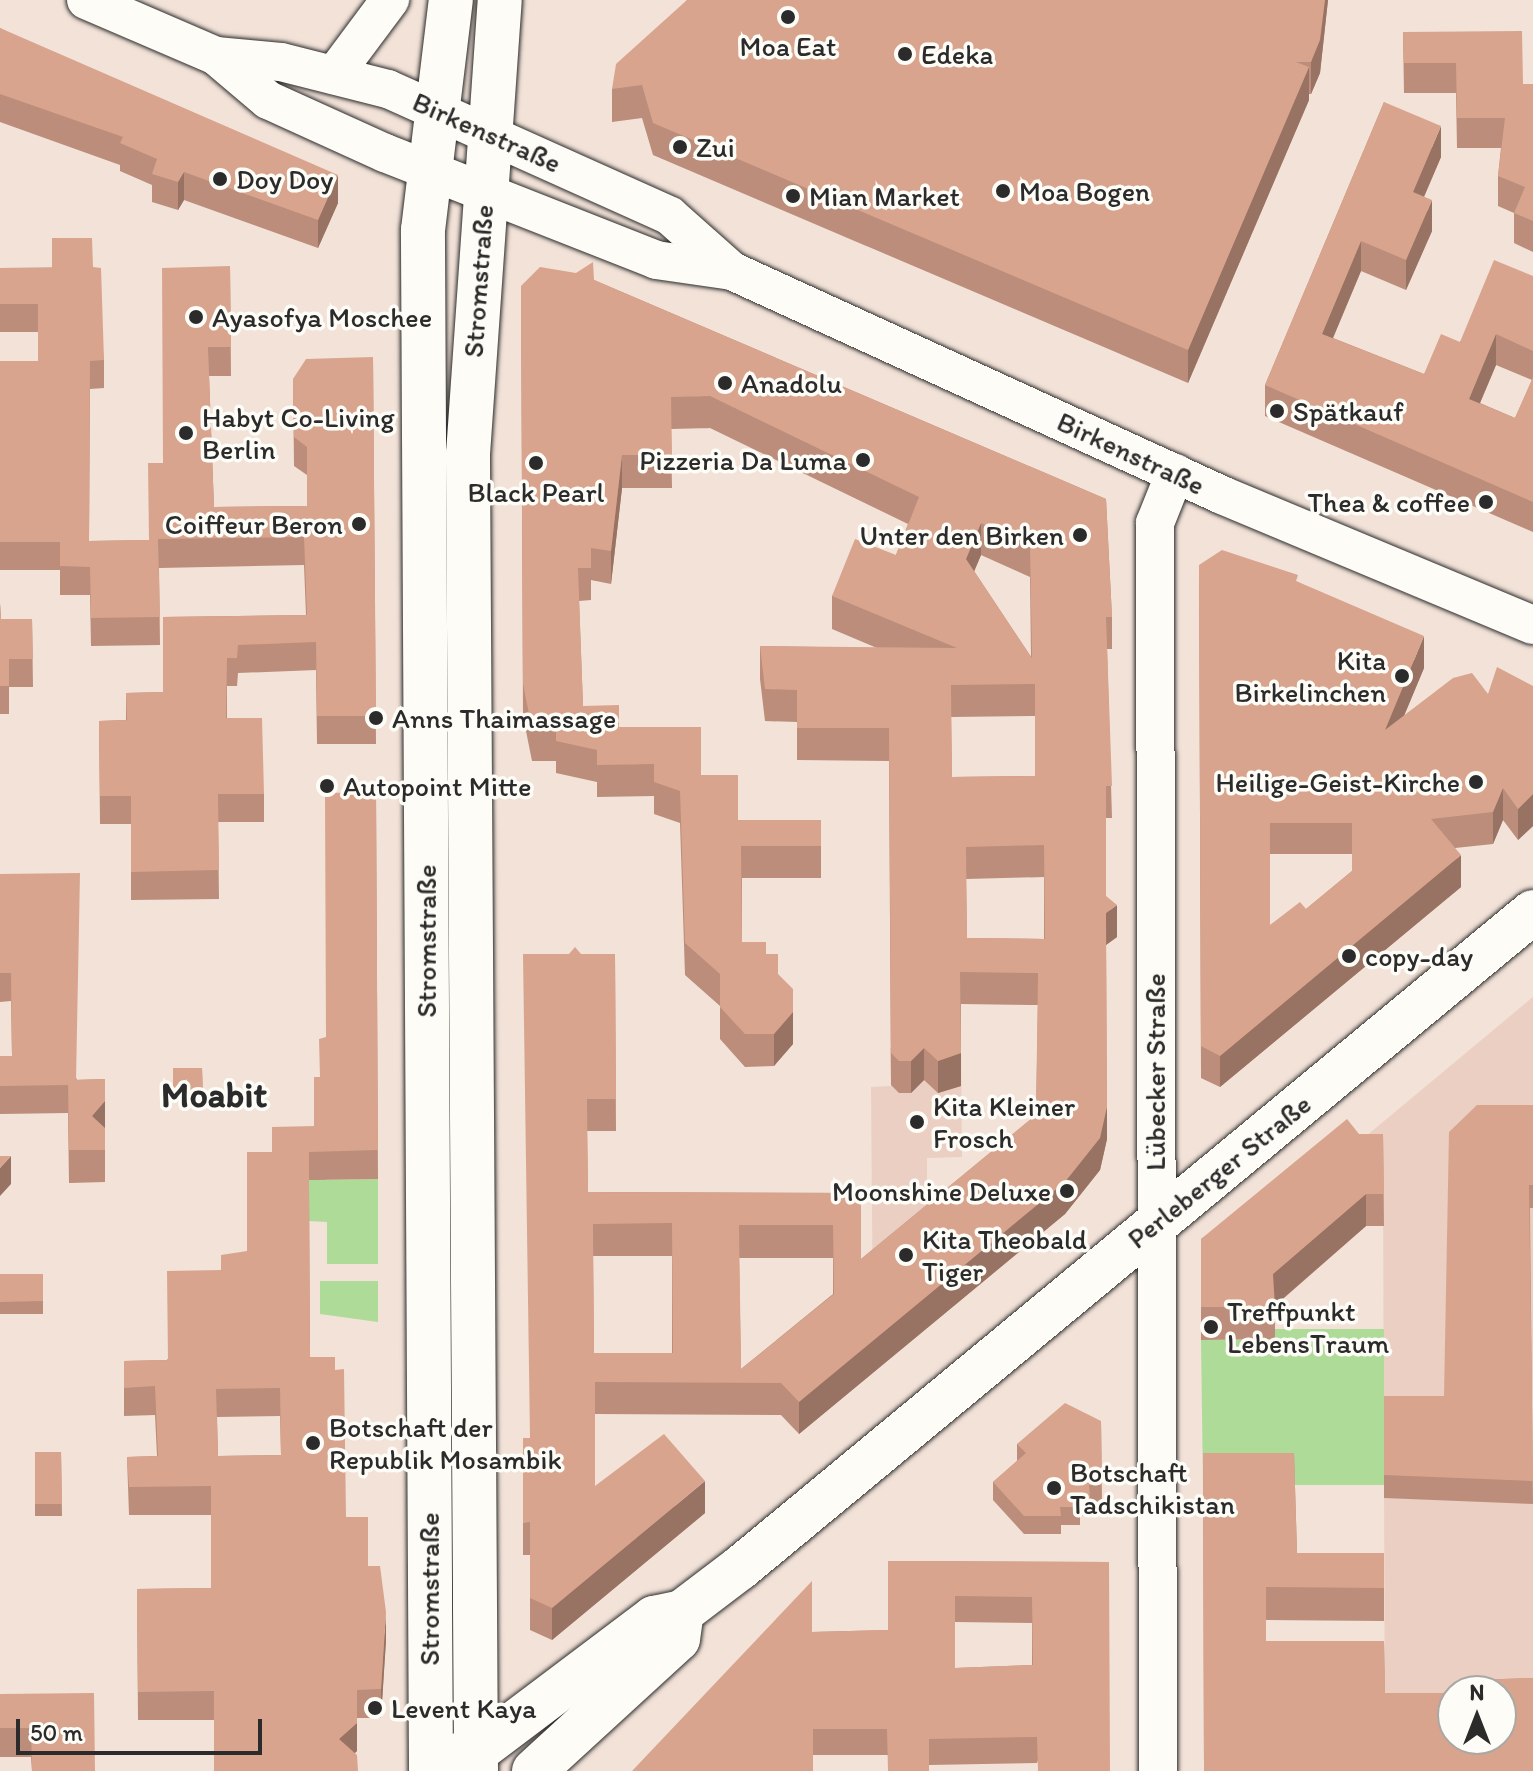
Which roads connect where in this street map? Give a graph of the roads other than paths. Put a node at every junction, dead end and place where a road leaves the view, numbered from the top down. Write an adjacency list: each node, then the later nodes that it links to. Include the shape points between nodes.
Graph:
1 (86, 0): 5 (street, Birkenstraße)
2 (390, 0): 6 (street)
3 (451, 0): 7 (main road, Stromstraße)
4 (500, 0): 8 (main road, Stromstraße)
5 (216, 56): 6 (street, Birkenstraße); 9 (street, Birkenstraße, via 268,100)
6 (334, 75): 7 (street, Birkenstraße)
7 (439, 112): 8 (street, Birkenstraße); 9 (main road, Stromstraße)
8 (490, 135): 10 (main road, Stromstraße); 11 (street, Birkenstraße, via 670,216)
9 (431, 172): 10 (street, Birkenstraße); 18 (main road, Stromstraße, via 423,230)
10 (484, 194): 11 (street, Birkenstraße, via 656,260); 17 (main road, Stromstraße, via 468,454)
11 (732, 271): 12 (street, Birkenstraße)
12 (1175, 473): 13 (street, Birkenstraße); 15 (street, Lübecker Straße, via 1155,523)
13 (1533, 625)
14 (1533, 912): 15 (main road, Perleberger Straße)
15 (1155, 1224): 16 (main road, Perleberger Straße); 20 (street, Lübecker Straße)
16 (682, 1612): 17 (main road, Perleberger Straße, via 654,1618); 19 (main road, via 678,1639)
17 (476, 1762): 18 (main road, Perleberger Straße)
18 (431, 1765)
19 (534, 1771)
20 (1158, 1771)

